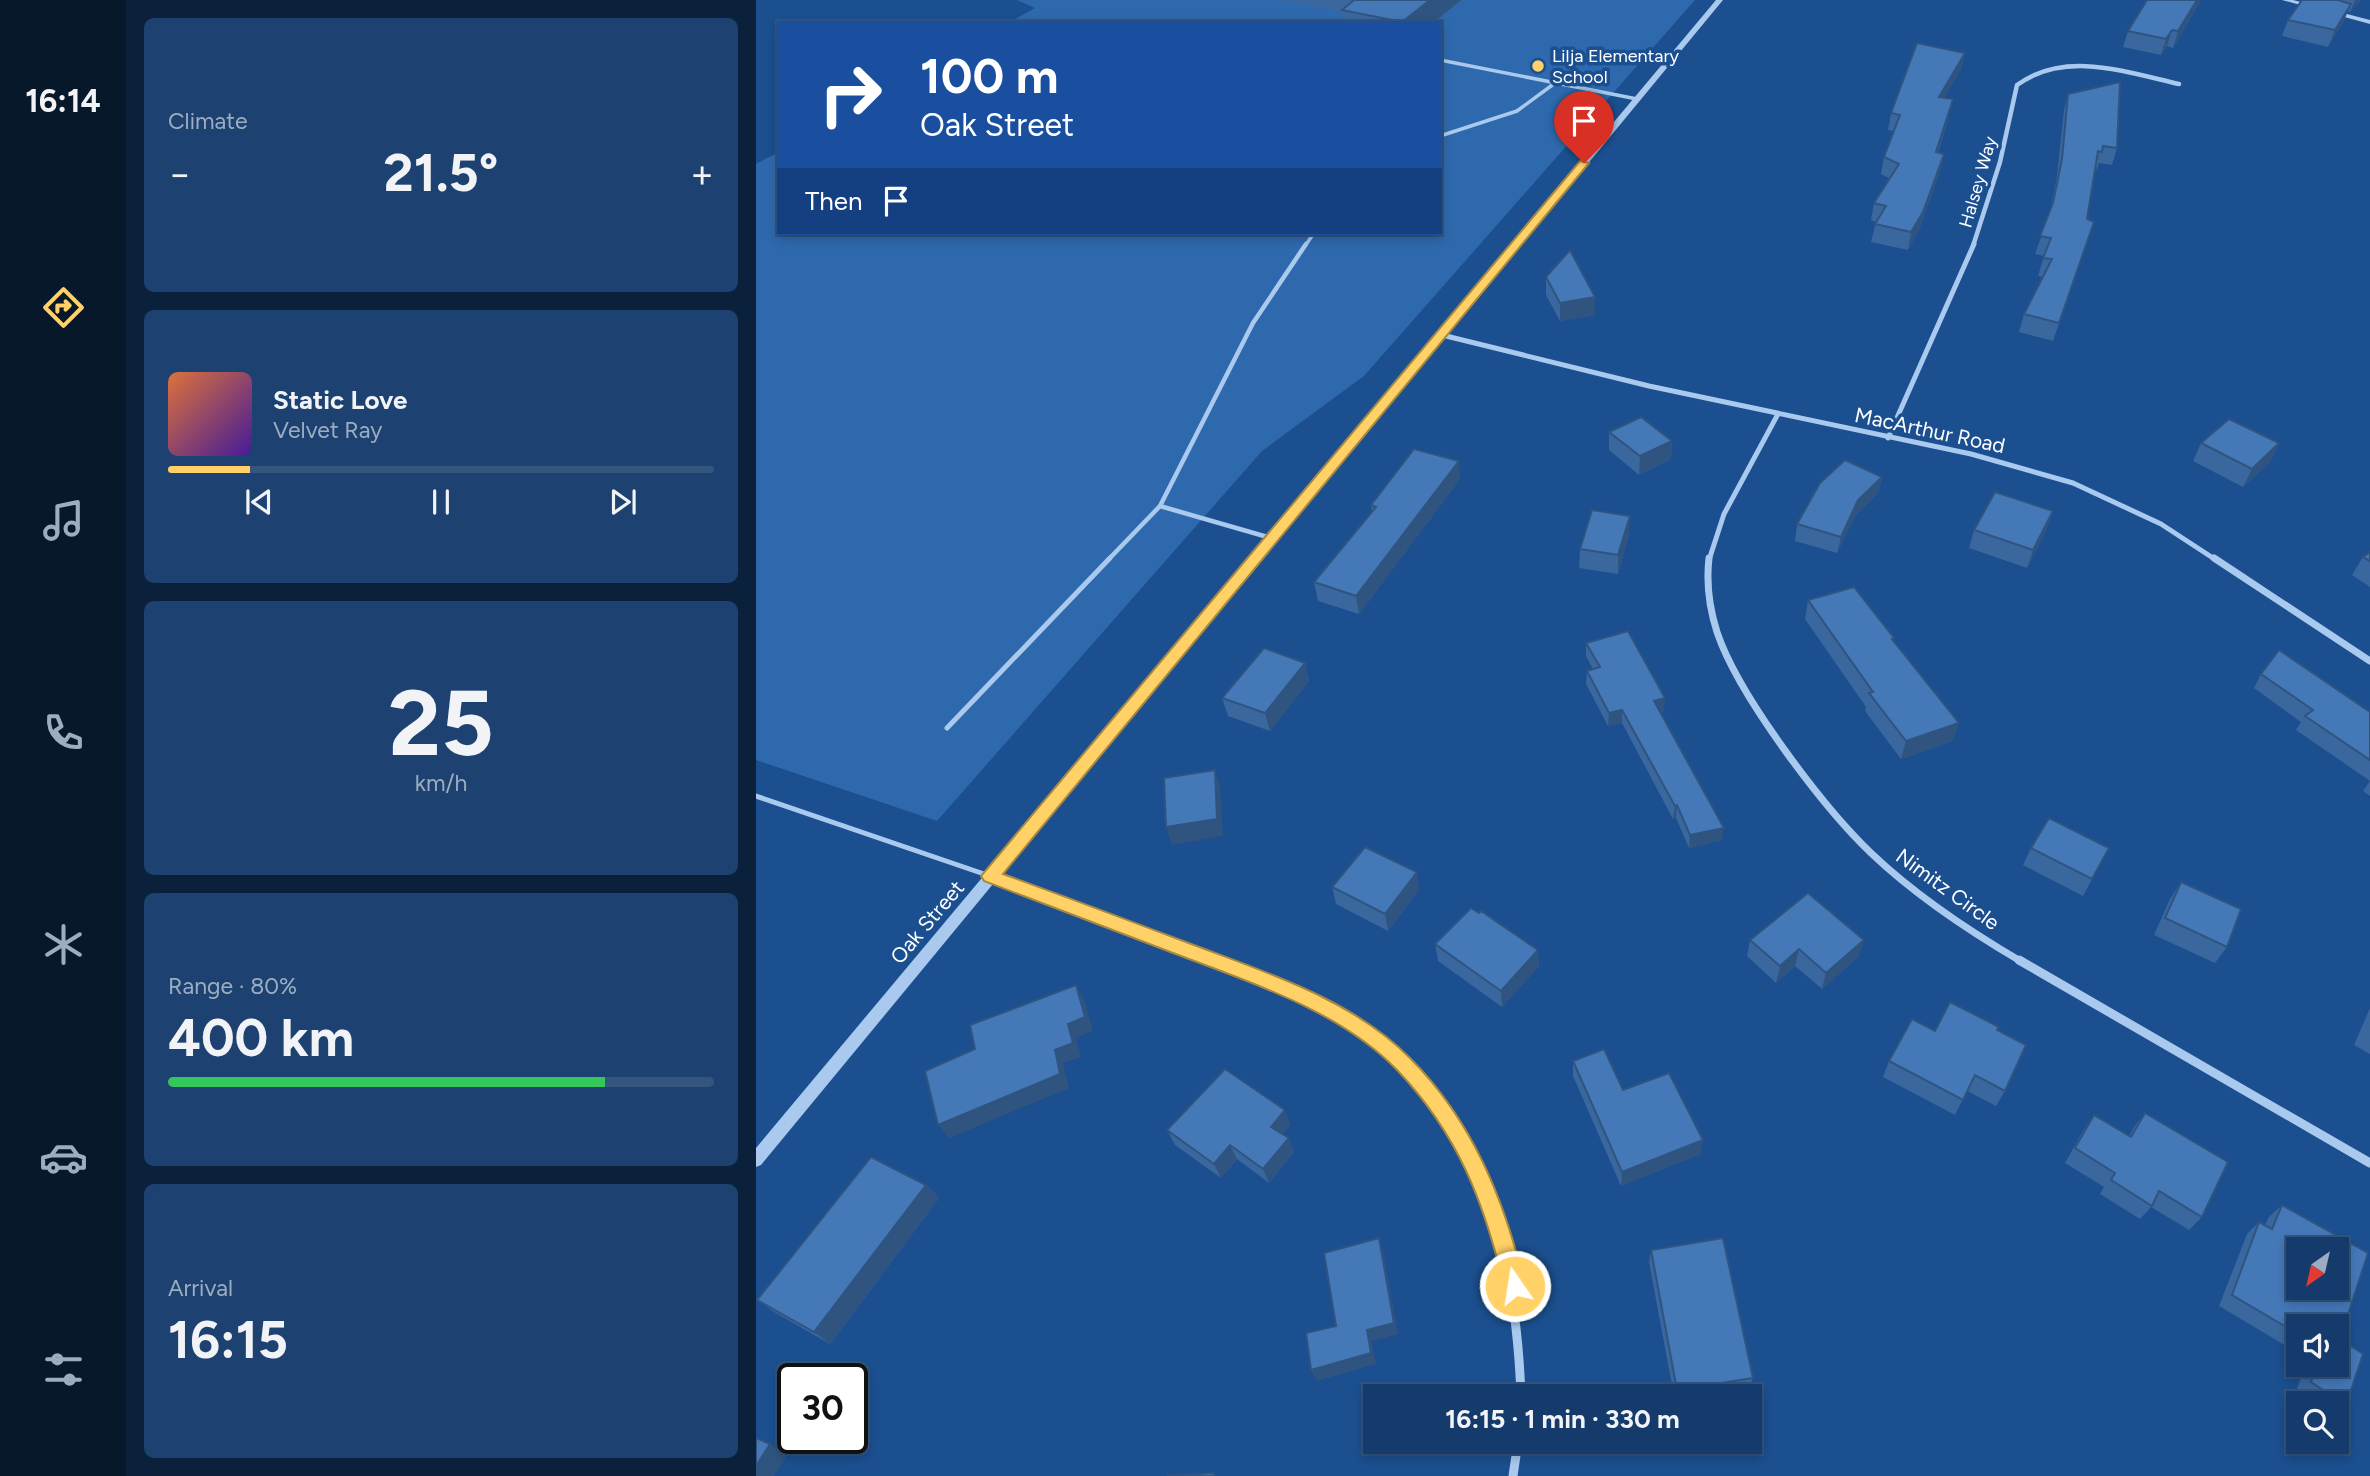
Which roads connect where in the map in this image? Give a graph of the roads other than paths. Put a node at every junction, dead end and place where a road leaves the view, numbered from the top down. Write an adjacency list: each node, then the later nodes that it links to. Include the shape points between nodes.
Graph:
1 (1720, 0): 7 (street, Oak Street)
2 (2285, 0): 3 (street)
3 (2370, 22)
4 (1442, 60): 5 (lane)
5 (1555, 83): 7 (lane); 8 (lane, via 1519,109)
6 (2179, 84): 12 (street, Halsey Way, via 2071,66 2038,71 2017,85 1978,235)
7 (1637, 99): 10 (street, Oak Street)
8 (1442, 135)
9 (1313, 235): 13 (lane, via 1252,323)
10 (1442, 335): 11 (street, MacArthur Road); 14 (street, Oak Street)
11 (1778, 414): 12 (street, MacArthur Road); 20 (street, Nimitz Circle, via 1714,543 1707,571 1709,604 1717,635 1750,696 1831,808 1914,890 1966,927)
12 (1888, 438): 15 (street, MacArthur Road, via 2021,466 2116,501 2213,556)
13 (1160, 506): 14 (lane); 16 (lane)
14 (1271, 538): 18 (street, Oak Street)
15 (2370, 661)
16 (947, 728)
17 (756, 796): 18 (lane)
18 (990, 876): 19 (street, Oak Street); 21 (street, via 1303,998 1360,1029 1402,1063 1441,1108 1474,1163 1500,1224 1515,1286)
19 (756, 1160)
20 (2370, 1163)
21 (1521, 1384)
22 (1516, 1454): 23 (street)
23 (1513, 1476)

